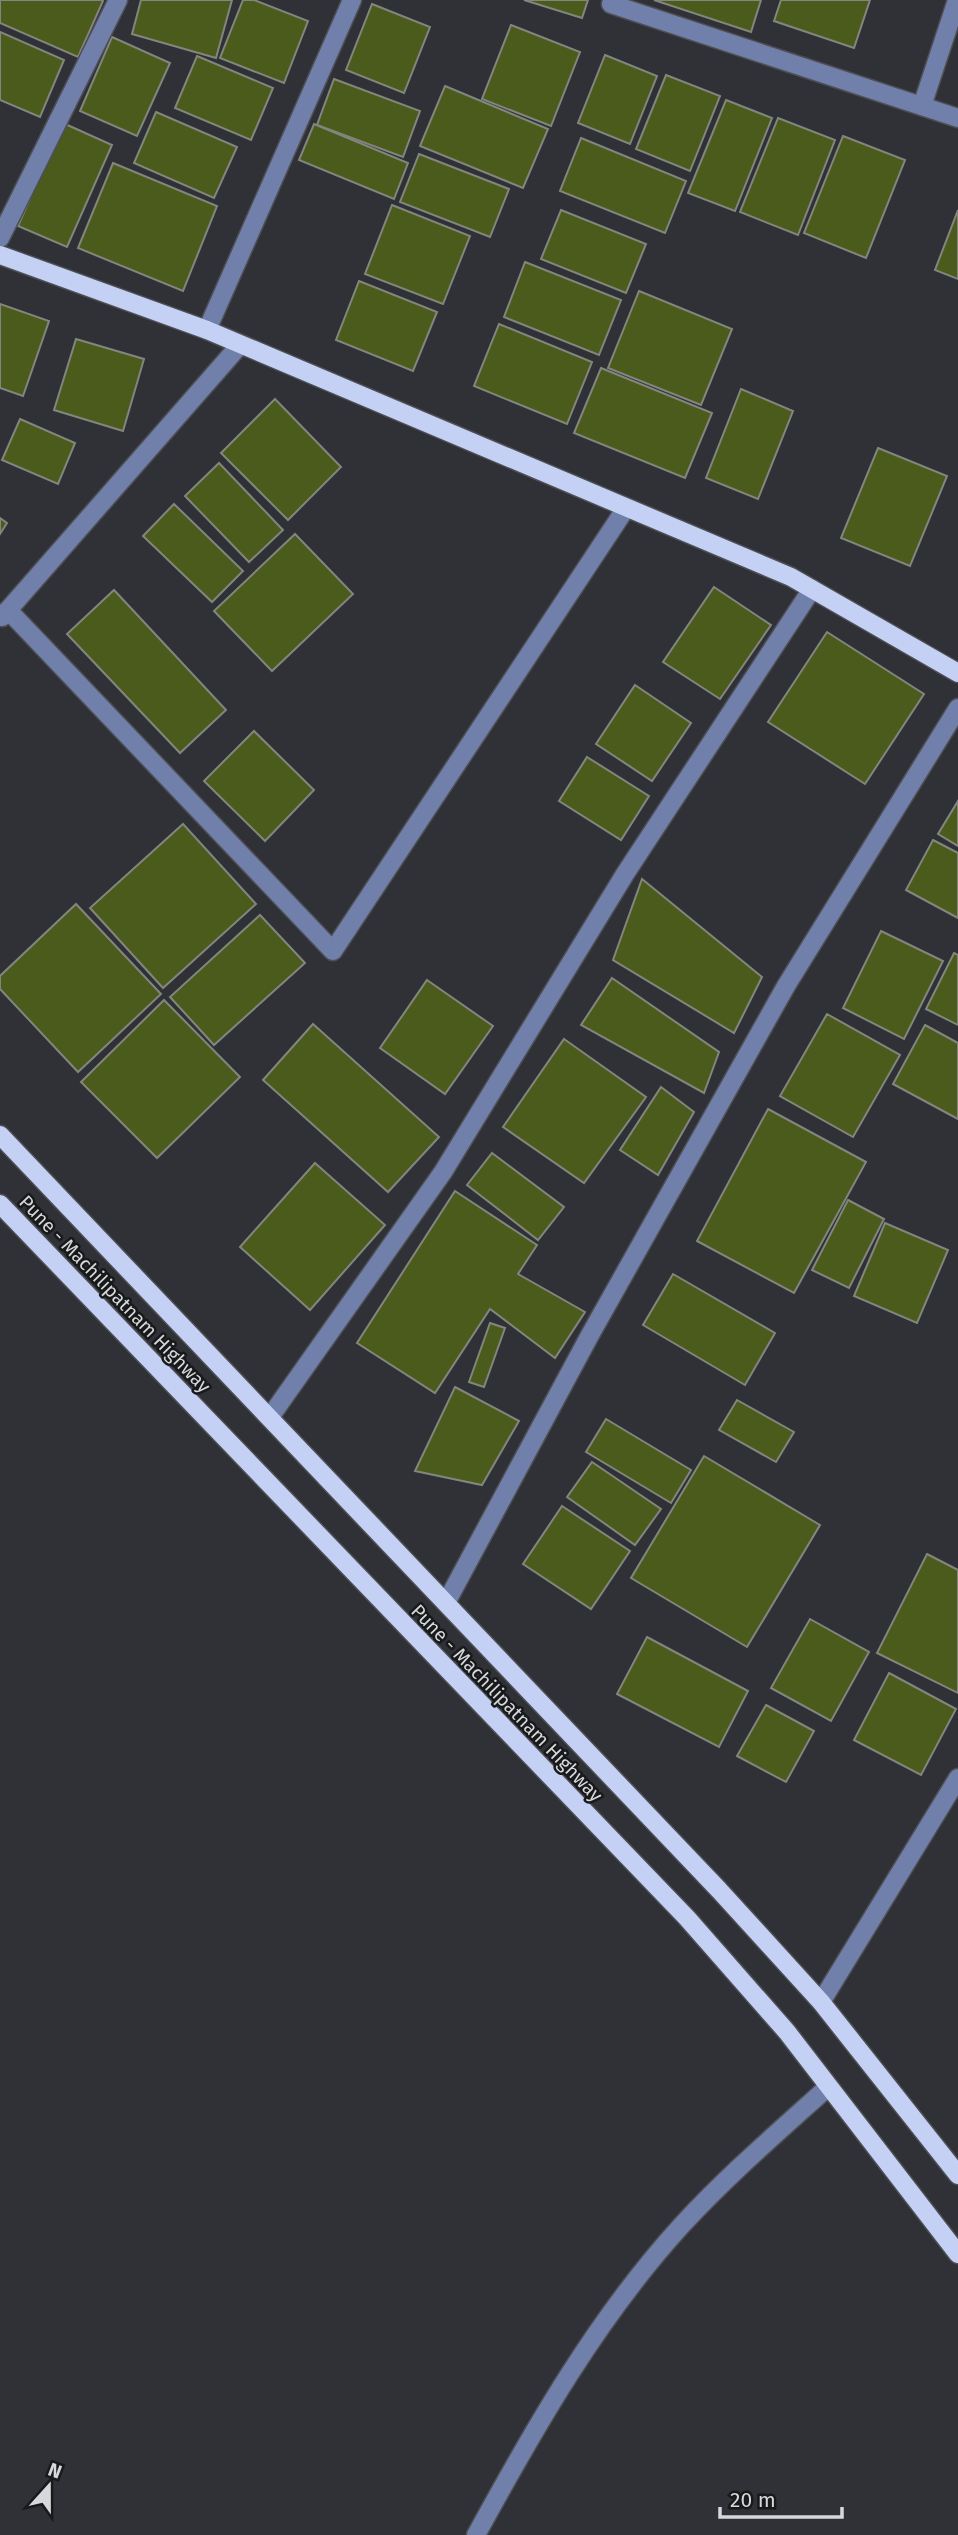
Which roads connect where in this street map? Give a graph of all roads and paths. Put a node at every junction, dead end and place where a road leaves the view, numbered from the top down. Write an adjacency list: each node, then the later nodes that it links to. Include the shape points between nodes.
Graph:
1 (118, 0): 7 (street)
2 (352, 0): 9 (street)
3 (957, 0): 5 (street)
4 (611, 4): 5 (street)
5 (922, 106): 6 (street)
6 (958, 118)
7 (0, 238)
8 (0, 255): 9 (main road)
9 (207, 330): 10 (main road)
10 (239, 345): 11 (main road); 13 (street)
11 (626, 508): 12 (main road); 13 (street, via 333,951)
12 (812, 589): 14 (main road); 18 (street, via 625,874 443,1172)
13 (4, 615)
14 (958, 673)
15 (958, 708): 19 (street, via 786,986)
16 (0, 1135): 18 (main road, Pune - Machilipatnam Highway)
17 (0, 1204): 22 (main road, Pune - Machilipatnam Highway, via 687,1918 787,2032)
18 (270, 1417): 19 (main road, Pune - Machilipatnam Highway)
19 (447, 1601): 21 (main road, Pune - Machilipatnam Highway)
20 (958, 1778): 21 (street)
21 (821, 2002): 23 (main road, Pune - Machilipatnam Highway)
22 (828, 2087): 24 (main road, Pune - Machilipatnam Highway); 25 (street, via 732,2173 631,2288 537,2424)
23 (958, 2175)
24 (958, 2254)
25 (476, 2535)

